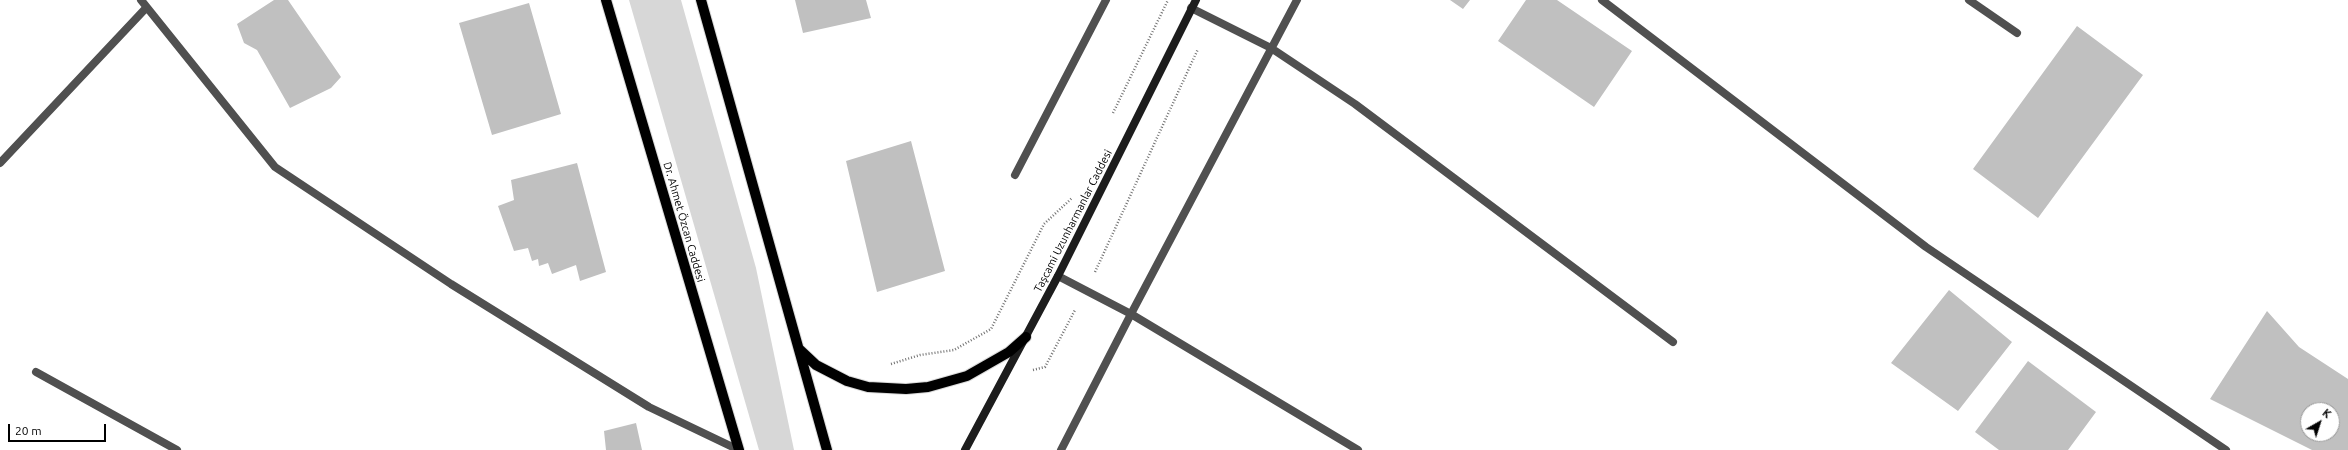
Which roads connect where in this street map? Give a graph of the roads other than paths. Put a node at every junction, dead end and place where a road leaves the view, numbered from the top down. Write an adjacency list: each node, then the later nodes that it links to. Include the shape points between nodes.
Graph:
1 (141, 0): 9 (street)
2 (606, 0): 22 (main road, Dr. Ahmet Özcan Caddesi)
3 (701, 0): 19 (main road)
4 (1106, 0): 14 (street)
5 (1196, 0): 10 (main road, Taşcami Uzunharmanlar Caddesi)
6 (1297, 0): 12 (street)
7 (1602, 0): 27 (street, via 1926,247)
8 (1969, 0): 11 (street)
9 (146, 8): 13 (street); 22 (street, via 275,167 451,284 649,407)
10 (1191, 8): 12 (street); 15 (main road, Taşcami Uzunharmanlar Caddesi)
11 (2017, 33)
12 (1271, 48): 16 (street); 18 (street, via 1355,104)
13 (0, 164)
14 (1015, 175)
15 (1058, 276): 16 (street); 17 (main road, Taşcami Uzunharmanlar Caddesi)
16 (1131, 314): 25 (street); 26 (street)
17 (1026, 337): 19 (main road, via 1009,352 966,376 928,387 906,389 868,387 847,382 816,365); 24 (main road, Taşcami Uzunharmanlar Caddesi)
18 (1674, 342)
19 (799, 350): 23 (main road)
20 (36, 372): 21 (street)
21 (177, 450)
22 (739, 450)
23 (827, 450)
24 (965, 450)
25 (1061, 450)
26 (1358, 450)
27 (2226, 450)

